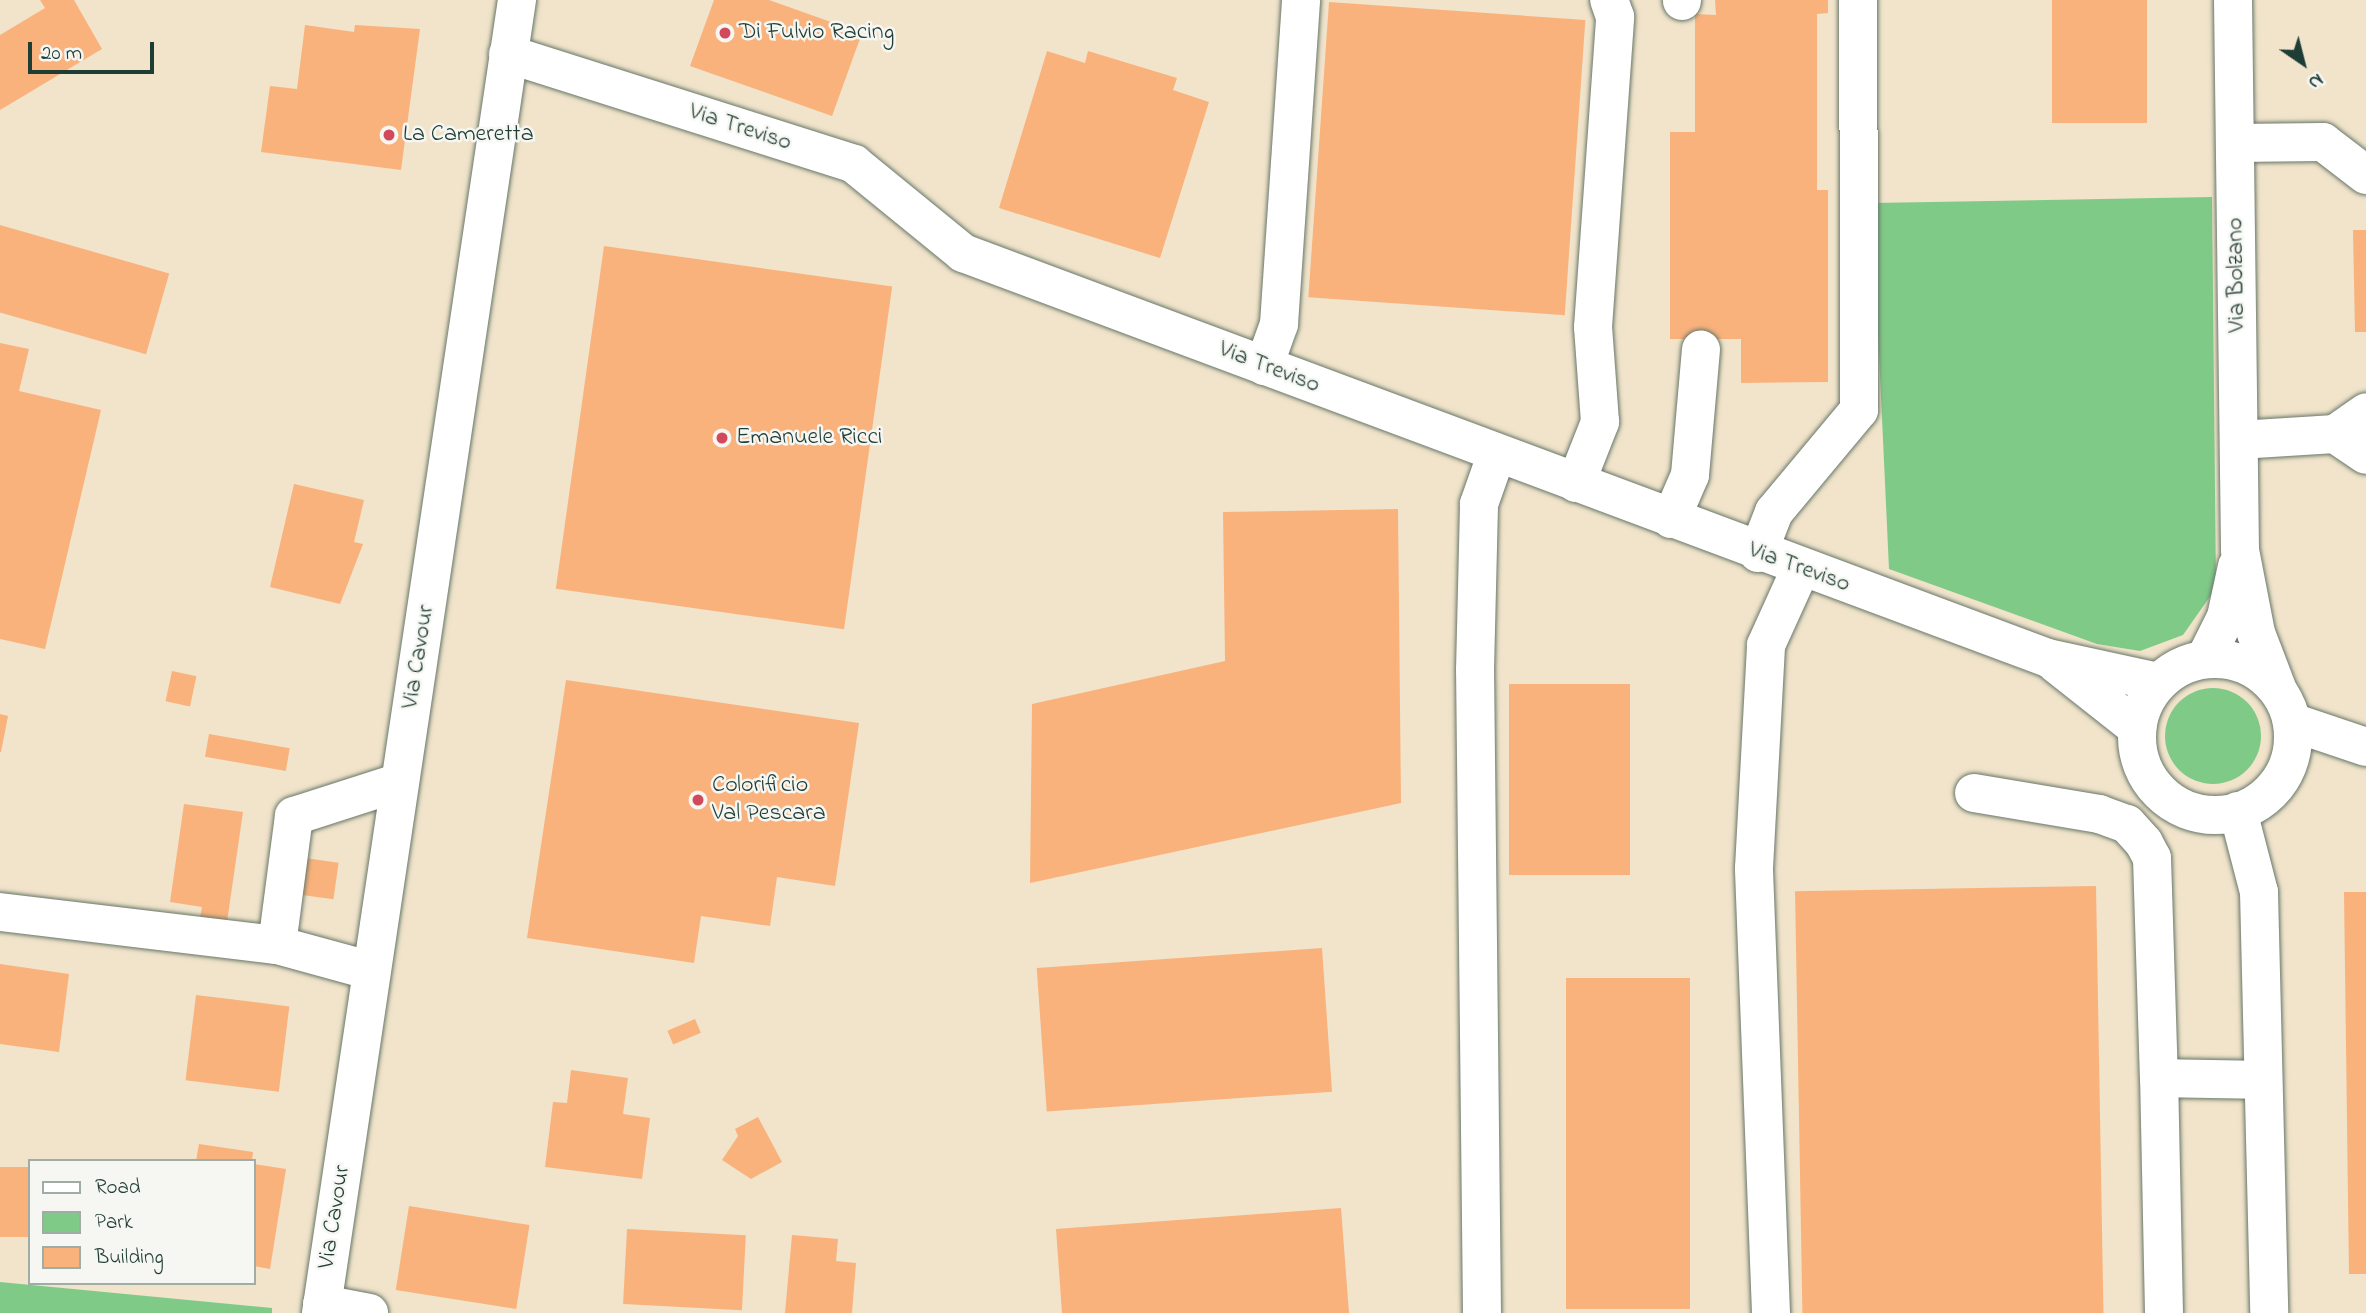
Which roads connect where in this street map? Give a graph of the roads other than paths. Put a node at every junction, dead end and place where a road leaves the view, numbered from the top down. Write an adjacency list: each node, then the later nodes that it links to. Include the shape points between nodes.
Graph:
1 (517, 0): 6 (street, Via Cavour)
2 (1301, 0): 10 (street, via 1279,324)
3 (1609, 0): 15 (street, via 1615,17 1593,327 1600,422)
4 (1858, 0): 18 (street, via 1859,410 1774,512)
5 (2233, 0): 7 (street, Via Bolzano)
6 (508, 54): 10 (street, Via Treviso, via 854,164 963,253); 26 (street, Via Cavour)
7 (2235, 143): 8 (street, via 2323,142); 12 (street, Via Bolzano)
8 (2366, 175)
9 (1701, 349): 16 (street, via 1690,475)
10 (1264, 366): 14 (street, Via Treviso)
11 (2366, 412): 13 (street)
12 (2239, 440): 13 (street); 17 (street, Via Bolzano)
13 (2351, 445)
14 (1497, 453): 15 (street, Via Treviso); 36 (street, via 1479,504 1475,656)
15 (1576, 482): 16 (street, Via Treviso)
16 (1671, 519): 18 (street, Via Treviso)
17 (2241, 550): 21 (street, via 2226,617); 23 (street, via 2256,633)
18 (1758, 553): 19 (street, Via Treviso)
19 (1801, 568): 20 (street, Via Treviso); 37 (street, via 1766,645 1754,868)
20 (2048, 658): 22 (street, Via Treviso); 24 (street, Via Treviso)
21 (2205, 659): 22 (street); 23 (street, via 2232,660)
22 (2158, 682): 24 (street)
23 (2284, 705): 25 (street); 28 (street, via 2287,766 2275,787)
24 (2137, 728): 28 (street, via 2138,754 2165,797 2200,813)
25 (2366, 747)
26 (400, 782): 30 (street, via 294,816); 31 (street, Via Cavour)
27 (1974, 793): 32 (street, via 2099,814 2127,824 2144,843 2152,858)
28 (2238, 811): 33 (street, via 2259,892)
29 (0, 912): 30 (street)
30 (277, 945): 31 (street)
31 (372, 971): 34 (street, Via Cavour)
32 (2160, 1078): 33 (street); 38 (street)
33 (2263, 1080): 39 (street)
34 (321, 1309): 35 (street)
35 (369, 1313)
36 (1482, 1313)
37 (1771, 1313)
38 (2164, 1313)
39 (2269, 1313)

